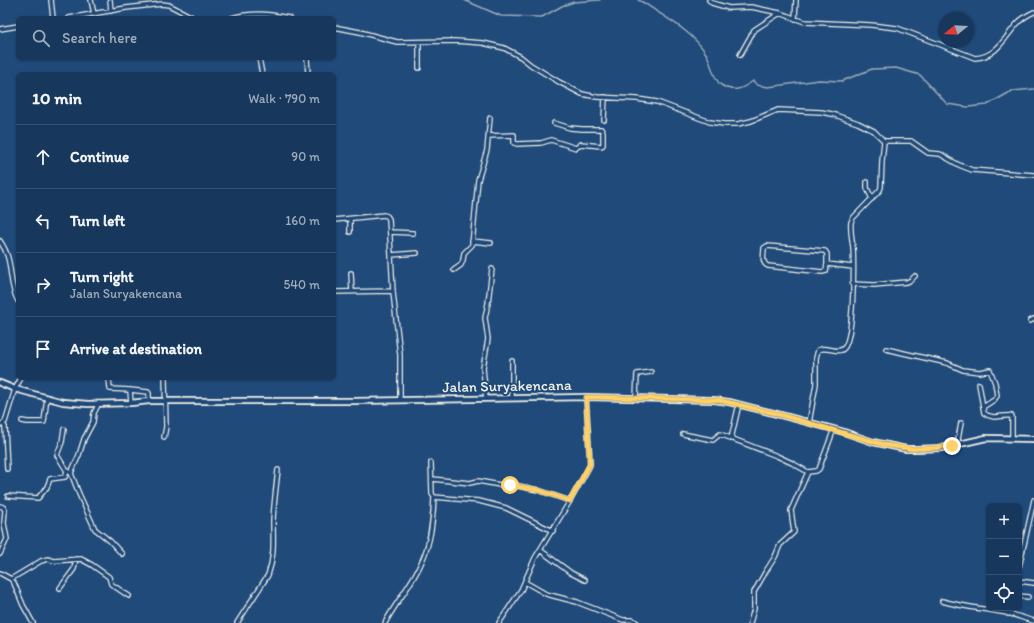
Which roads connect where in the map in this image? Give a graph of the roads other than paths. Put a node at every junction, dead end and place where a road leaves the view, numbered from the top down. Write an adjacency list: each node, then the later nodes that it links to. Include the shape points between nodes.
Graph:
1 (51, 0): 10 (street)
2 (91, 0): 9 (street)
3 (110, 0): 6 (street)
4 (709, 0): 7 (street, via 729,8)
5 (796, 0): 15 (street)
6 (111, 11): 9 (street); 12 (street, via 166,4)
7 (780, 12): 15 (street); 20 (street, via 754,30)
8 (1034, 12): 15 (street, via 1021,20 995,50 974,58 897,28 871,24 813,23)
9 (94, 14): 11 (street)
10 (53, 16)
11 (82, 16)
12 (190, 16)
13 (254, 16): 14 (street)
14 (280, 16)
15 (795, 19)
16 (16, 26): 18 (street)
17 (336, 27): 19 (street, via 398,42)
18 (0, 29)
19 (419, 42): 23 (street); 26 (street, via 455,41 504,48 576,91 588,96)
20 (740, 55)
21 (259, 60): 24 (street)
22 (307, 60): 25 (street)
23 (419, 68)
24 (262, 72)
25 (308, 72)
26 (605, 97): 28 (street); 31 (street, via 657,102 703,120 724,124 751,121 778,110 821,112 858,123 874,131)
27 (490, 118): 30 (street)
28 (604, 120)
29 (554, 124): 30 (street, via 576,129 601,129 603,145 581,144 576,148 551,140 517,144 514,143 514,135)
30 (488, 136): 41 (street, via 487,150 478,180)
31 (884, 141): 32 (street, via 911,141 928,153 940,154 966,168); 34 (street, via 881,187)
32 (1034, 175)
33 (867, 182): 34 (street)
34 (872, 199): 46 (street, via 851,222)
35 (350, 219): 36 (street); 37 (street); 38 (street, via 384,215 390,222)
36 (336, 220)
37 (350, 232)
38 (391, 232): 39 (street); 44 (street)
39 (413, 232)
40 (0, 241): 55 (street, via 9,260)
41 (472, 241): 42 (street); 48 (street, via 464,253 461,265)
42 (491, 243)
43 (417, 253): 44 (street)
44 (392, 254): 52 (street)
45 (827, 264): 45 (street, via 827,252 823,250 767,246 764,248 763,262 768,266 822,272 826,271); 46 (street)
46 (853, 266): 51 (street)
47 (492, 269): 70 (street, via 485,318 488,339 484,368)
48 (454, 270)
49 (351, 273): 53 (street)
50 (915, 276): 51 (street, via 907,282)
51 (852, 284): 79 (street, via 851,324 846,346 840,351 822,348 818,352 816,384)
52 (392, 290): 53 (street); 72 (street, via 400,355)
53 (352, 291): 54 (street)
54 (336, 292)
55 (16, 297)
56 (886, 349): 77 (street, via 947,362 963,370 990,370 997,396)
57 (512, 361): 68 (street)
58 (651, 372): 69 (street, via 637,374)
59 (20, 380): 64 (street)
60 (109, 380): 65 (street, via 110,389)
61 (165, 380): 71 (street)
62 (0, 383): 64 (street, Jalan Suryakencana)
63 (979, 384): 77 (street)
64 (15, 389): 66 (street, Jalan Suryakencana); 81 (street)
65 (130, 390): 73 (street, via 148,392); 75 (street)
66 (47, 397): 74 (street, Jalan Suryakencana, via 63,402); 78 (street, via 44,422)
67 (586, 397): 68 (street, Jalan Suryakencana); 69 (street, Jalan Suryakencana); 100 (street, via 590,464)
68 (512, 398): 70 (street, Jalan Suryakencana)
69 (636, 398): 76 (street, Jalan Suryakencana, via 714,400)
70 (486, 399): 72 (street, Jalan Suryakencana)
71 (165, 400): 72 (street, Jalan Suryakencana); 73 (street, Jalan Suryakencana); 85 (street)
72 (400, 400)
73 (149, 401): 75 (street, Jalan Suryakencana)
74 (99, 403): 75 (street, Jalan Suryakencana); 95 (street)
75 (131, 403)
76 (739, 404): 79 (street, Jalan Suryakencana); 86 (street)
77 (983, 406): 87 (street, via 984,413 990,416 1012,416)
78 (22, 421)
79 (809, 423): 83 (street, Jalan Suryakencana)
80 (961, 423): 89 (street)
81 (2, 424): 91 (street, via 5,426)
82 (64, 429): 93 (street, via 57,455)
83 (834, 429): 89 (street, Jalan Suryakencana, via 873,442 906,449); 94 (street, via 819,469)
84 (683, 434): 86 (street, via 713,440 720,434)
85 (164, 437)
86 (732, 438): 94 (street)
87 (1012, 438): 88 (street, Jalan Suryakencana); 89 (street, Jalan Suryakencana, via 986,438)
88 (1034, 439)
89 (957, 445)
90 (431, 463): 96 (street)
91 (7, 469)
92 (278, 470): 123 (street, via 273,519 274,555 271,568)
93 (67, 471): 95 (street); 97 (street, via 65,477 50,479 40,498)
94 (808, 472): 127 (street, via 791,510 794,532 780,545 776,557 754,592 754,609)
95 (71, 473): 105 (street, via 95,529)
96 (432, 479): 98 (street); 100 (street, via 514,485)
97 (8, 496)
98 (434, 497): 102 (street, via 479,501 506,508); 124 (street, via 433,518 422,562)
99 (1034, 500): 106 (street)
100 (570, 501): 102 (street)
101 (0, 506): 104 (street, via 5,510 7,539)
102 (553, 531): 103 (street)
103 (540, 550): 110 (street); 112 (street)
104 (0, 554)
105 (122, 554)
106 (1022, 554)
107 (76, 559): 109 (street, via 45,560); 114 (street, via 74,569); 115 (street, via 92,565 110,578 112,586)
108 (0, 573): 109 (street)
109 (11, 578): 122 (street)
110 (584, 580)
111 (1022, 581): 113 (street)
112 (525, 582): 125 (street); 126 (street, via 546,594)
113 (1034, 583)
114 (60, 588)
115 (129, 596)
116 (1022, 596): 117 (street)
117 (1028, 597)
118 (942, 601): 120 (street)
119 (1010, 611): 120 (street)
120 (1008, 614): 121 (street)
121 (1034, 622)
122 (32, 623)
123 (237, 623)
124 (385, 623)
125 (499, 623)
126 (637, 623)
127 (750, 623)

